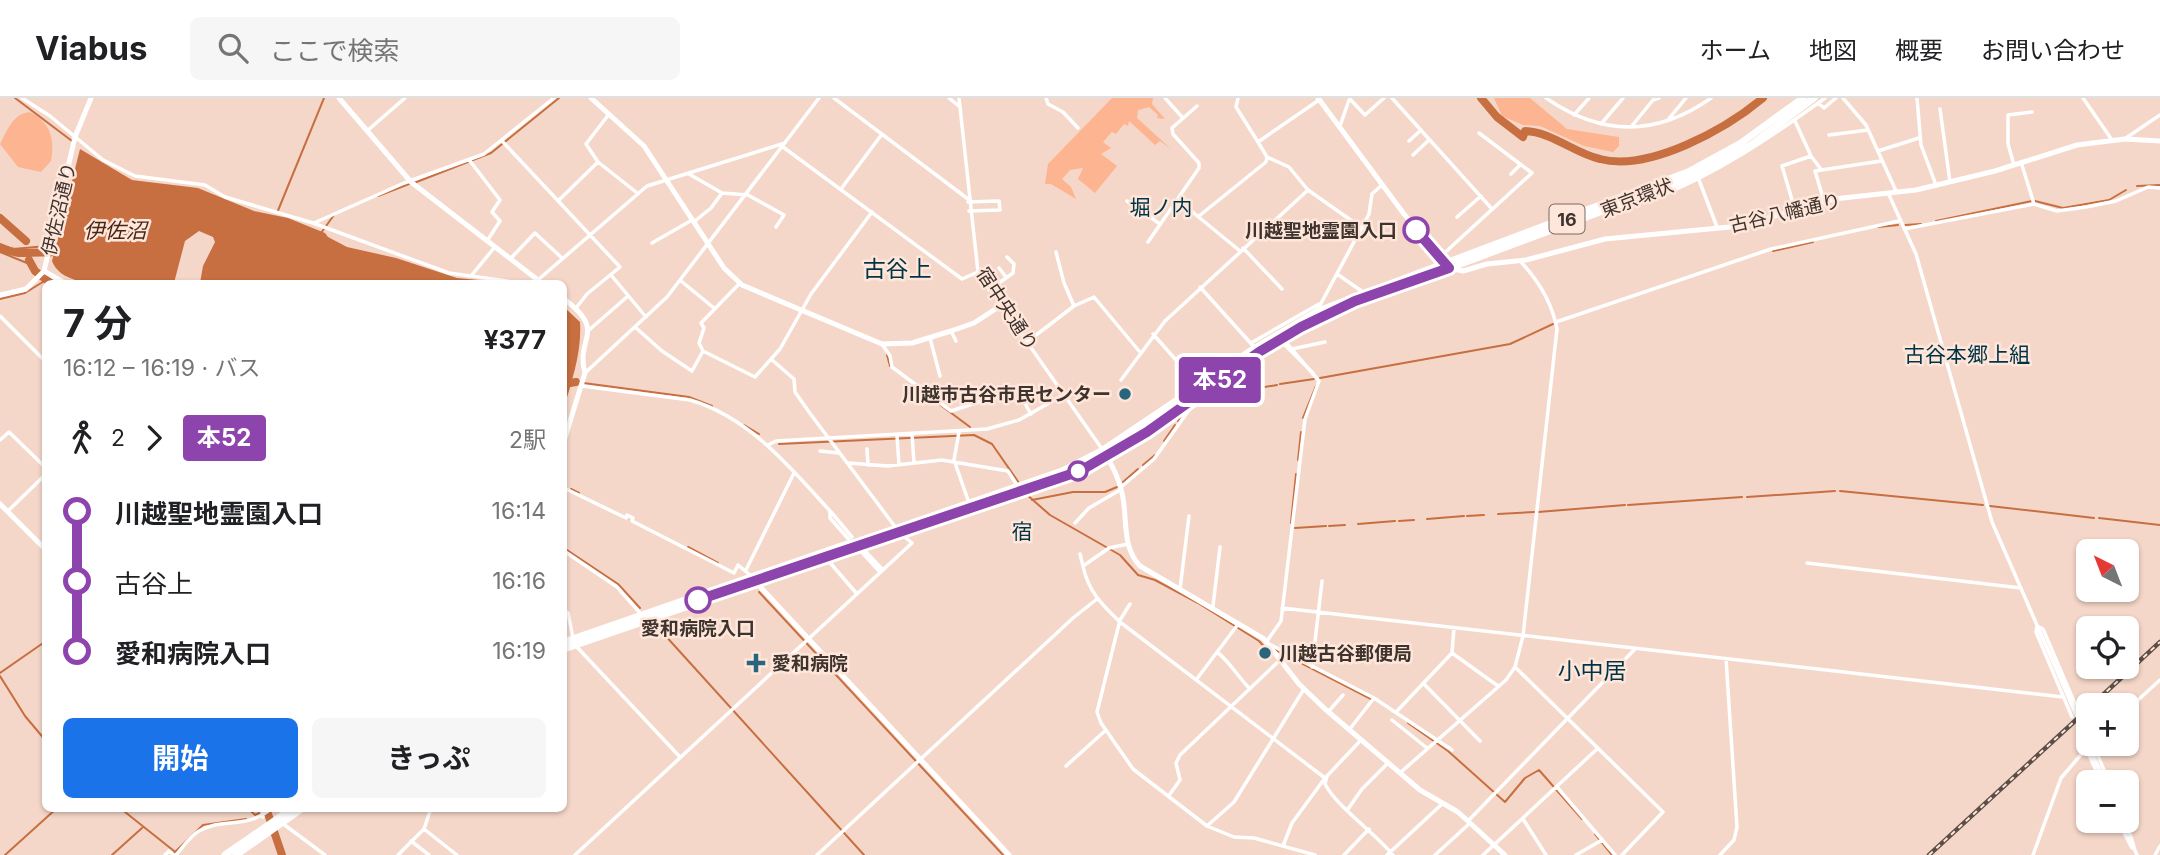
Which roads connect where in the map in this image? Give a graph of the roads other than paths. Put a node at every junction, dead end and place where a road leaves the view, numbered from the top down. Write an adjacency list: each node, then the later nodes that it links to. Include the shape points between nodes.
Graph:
1 (22, 98): 52 (street)
2 (91, 98): 52 (street, 伊佐沼通り)
3 (340, 98): 48 (street)
4 (405, 98): 48 (street)
5 (554, 98): 57 (street)
6 (592, 98): 36 (street)
7 (819, 98): 61 (street)
8 (834, 98): 50 (street)
9 (948, 98): 33 (street)
10 (960, 98): 33 (street, 宿中央通り)
11 (1046, 98): 44 (street)
12 (1165, 98): 39 (street)
13 (1238, 98): 60 (street, via 1236,107)
14 (1384, 98): 29 (street, via 1365,116)
15 (1392, 98): 46 (street)
16 (1546, 98): 30 (street)
17 (1589, 98): 38 (street)
18 (1623, 98): 42 (street)
19 (1659, 98): 43 (street)
20 (1686, 98): 41 (street)
21 (1711, 98): 41 (street)
22 (1803, 98): 74 (highway, 東京環状 / 16)
23 (1825, 98): 31 (street)
24 (1836, 98): 31 (street, via 1825,108)
25 (1843, 98): 47 (street)
26 (1917, 98): 53 (street)
27 (2083, 98): 56 (street)
28 (1319, 99): 45 (street); 60 (street)
29 (1350, 99): 45 (street)
30 (1554, 100): 38 (street)
31 (1816, 101): 40 (street); 74 (highway, 東京環状 / 16)
32 (1197, 106): 39 (street)
33 (960, 107): 89 (street, 宿中央通り)
34 (1940, 109): 77 (street)
35 (2032, 112): 69 (street, via 2008,116 2008,144)
36 (611, 113): 68 (street, via 586,144); 75 (street, via 644,146)
37 (2160, 115): 55 (street)
38 (1574, 116): 42 (street)
39 (1183, 118): 92 (street, via 1172,128 1173,134 1199,168)
40 (1795, 121): 64 (street); 74 (street)
41 (1666, 122): 43 (street)
42 (1601, 124): 43 (street)
43 (1631, 127)
44 (1078, 128)
45 (1340, 128): 78 (street)
46 (1421, 130): 54 (street); 58 (street)
47 (1868, 130): 51 (street); 62 (street)
48 (367, 131): 76 (street)
49 (1479, 133): 70 (street)
50 (882, 134): 81 (street); 89 (street)
51 (1829, 135)
52 (75, 137): 103 (street, via 126,173 205,185 225,197); 125 (street, 伊佐沼通り)
53 (1919, 138): 62 (street); 79 (street)
54 (1430, 139): 63 (street); 88 (street)
55 (2125, 139): 56 (street, 古谷八幡通り); 59 (street, 古谷八幡通り)
56 (2112, 140): 69 (street, 古谷八幡通り, via 2068,147)
57 (502, 141): 66 (street); 90 (street)
58 (1409, 141)
59 (2160, 141)
60 (1258, 142): 65 (street)
61 (785, 145): 72 (street); 81 (street); 86 (street)
62 (1878, 150): 67 (street)
63 (1413, 155)
64 (1811, 156): 71 (street); 96 (street, via 1782,166)
65 (1267, 157): 82 (street, via 1289,167); 99 (street)
66 (470, 161): 76 (street); 110 (street, via 500,200 492,212 500,221)
67 (1882, 161): 71 (street); 85 (street)
68 (598, 162): 83 (street); 90 (street)
69 (2018, 163): 77 (street, 古谷八幡通り); 94 (street)
70 (1519, 166): 73 (street); 95 (street, via 1532,173)
71 (1820, 168): 93 (street, via 1815,171)
72 (687, 173): 75 (street); 84 (street)
73 (1511, 174)
74 (1693, 177): 107 (street); 116 (highway, 東京環状 / 16); 123 (highway, 東京環状 / 16)
75 (667, 180): 83 (street); 101 (street)
76 (411, 182): 103 (street); 110 (street)
77 (1950, 182): 79 (street, 古谷八幡通り)
78 (1382, 185): 106 (street, via 1372,194); 123 (street)
79 (1936, 185): 85 (street, 古谷八幡通り)
80 (2160, 188): 94 (street, via 2148,187 2116,201 2066,210)
81 (841, 189): 98 (street)
82 (1308, 190): 106 (street); 115 (street)
83 (636, 192): 109 (street)
84 (722, 192): 86 (street); 101 (street, via 711,208)
85 (1897, 194): 87 (street, 古谷八幡通り)
86 (748, 195): 105 (street, via 784,215); 114 (street)
87 (1889, 195): 93 (street, 古谷八幡通り); 102 (street)
88 (1480, 196): 95 (street); 100 (street)
89 (968, 200): 97 (street, 宿中央通り); 97 (street, via 999,201 1000,210)
90 (558, 201): 109 (street)
91 (1127, 201): 104 (street)
92 (1178, 201): 99 (street); 104 (street)
93 (1824, 201): 96 (street, 古谷八幡通り)
94 (2034, 204): 108 (street)
95 (1492, 209): 123 (street)
96 (1795, 210): 107 (street, 古谷八幡通り)
97 (970, 211): 126 (street, 宿中央通り)
98 (872, 212): 126 (street, via 962,279); 149 (street)
99 (1199, 216): 115 (street)
100 (1457, 218)
101 (694, 220): 112 (street); 114 (street)
102 (1899, 221): 108 (street); 152 (street, via 1771,249)
103 (313, 223): 129 (street, via 408,260)
104 (1160, 225): 111 (street)
105 (776, 227)
106 (1362, 228): 127 (street)
107 (1717, 229): 121 (street, 古谷八幡通り, via 1605,239)
108 (1904, 229): 218 (street, via 1916,254 1988,510)
109 (591, 234): 120 (street); 128 (street, via 620,267)
110 (487, 241): 113 (street)
111 (1148, 242)
112 (652, 243)
113 (495, 246): 119 (street); 129 (street)
114 (708, 246): 135 (street); 136 (street)
115 (1242, 249): 137 (street); 138 (street)
116 (1503, 250): 122 (street, via 1500,257); 123 (highway, 東京環状 / 16)
117 (1056, 251): 145 (street)
118 (1007, 257): 130 (street, via 1014,264 1013,273)
119 (511, 258): 120 (street, via 535,233); 133 (street)
120 (562, 258): 134 (street)
121 (1520, 261): 122 (street, 古谷八幡通り); 152 (street, via 1538,282)
122 (1508, 262): 123 (street, 古谷八幡通り, via 1463,271)
123 (1444, 263): 140 (highway, 東京環状 / 16); 159 (highway, 東京環状 / 16, via 1355,301)
124 (999, 268): 130 (street)
125 (44, 272): 131 (street); 141 (street, 伊佐沼通り, via 26,289)
126 (978, 272): 139 (street, 宿中央通り)
127 (1337, 274): 140 (street); 148 (street)
128 (611, 275): 142 (street); 146 (street)
129 (471, 276): 132 (street)
130 (1006, 277): 139 (street)
131 (59, 280)
132 (499, 280)
133 (540, 280)
134 (542, 280)
135 (681, 281): 147 (street); 151 (street)
136 (739, 284): 147 (street); 149 (street)
137 (1200, 287): 156 (street); 163 (street)
138 (1282, 289)
139 (989, 290): 144 (street, 宿中央通り)
140 (1363, 292): 148 (highway, 東京環状 / 16)
141 (0, 295)
142 (628, 296): 151 (street); 154 (street)
143 (567, 301): 146 (street)
144 (1000, 306): 155 (street); 160 (street, 宿中央通り)
145 (1074, 306): 160 (street); 166 (street, via 1094,297)
146 (576, 308): 154 (street)
147 (715, 308): 165 (street, via 701,323)
148 (1319, 308): 163 (highway, 東京環状 / 16)
149 (802, 312): 162 (street); 168 (street)
150 (0, 316): 167 (street)
151 (646, 317): 153 (street)
152 (1556, 322): 232 (street)
153 (635, 327): 165 (street, via 692,371); 169 (street)
154 (589, 330): 169 (street)
155 (951, 331): 157 (street); 158 (street)
156 (1153, 334): 166 (street); 174 (street)
157 (930, 338): 162 (street); 171 (street)
158 (956, 341)
159 (1282, 341): 164 (street); 170 (street); 176 (highway, 東京環状 / 16)
160 (1027, 342): 175 (street, 宿中央通り)
161 (1325, 342): 164 (street)
162 (882, 344): 177 (street, via 892,367 951,411 1015,390)
163 (1253, 346): 174 (highway, 東京環状 / 16)
164 (1292, 349): 170 (street)
165 (703, 351): 168 (street, via 755,377)
166 (1139, 351): 172 (street)
167 (42, 358)
168 (771, 359): 182 (street, via 794,379 796,392)
169 (585, 373): 173 (street)
170 (1315, 374): 224 (street, via 1319,380 1303,431)
171 (940, 376)
172 (1121, 380)
173 (582, 386): 178 (street); 184 (street, via 698,402)
174 (1200, 387): 188 (highway, 東京環状 / 16)
175 (1065, 394): 177 (street); 188 (street, 宿中央通り)
176 (1193, 398): 188 (highway, 東京環状 / 16); 199 (street, via 1197,404 1159,453)
177 (1031, 414): 179 (street, via 987,429)
178 (567, 432)
179 (959, 432): 180 (street); 189 (street)
180 (912, 436): 181 (street); 191 (street)
181 (897, 437): 182 (street); 194 (street)
182 (830, 439): 184 (street); 187 (street)
183 (0, 440): 192 (street, via 9,432)
184 (768, 445): 195 (street)
185 (867, 449): 193 (street)
186 (820, 451): 187 (street)
187 (840, 453): 190 (street)
188 (1105, 454): 197 (highway, 東京環状 / 16); 199 (street); 205 (highway, 東京環状 / 16, via 1046,483)
189 (954, 460): 191 (street); 197 (street, via 1009,471); 200 (street)
190 (847, 463): 193 (street); 205 (street)
191 (914, 463): 194 (street)
192 (42, 464)
193 (868, 465): 194 (street)
194 (898, 465)
195 (794, 473): 206 (street); 216 (street)
196 (42, 478): 202 (street)
197 (1019, 486): 200 (highway, 東京環状 / 16)
198 (567, 489): 216 (street, via 633,518 734,573 738,565)
199 (1121, 489): 204 (street, via 1089,508); 207 (street)
200 (969, 503): 205 (highway, 東京環状 / 16)
201 (0, 504): 202 (street)
202 (8, 511): 208 (street)
203 (1189, 516): 219 (street)
204 (1075, 523)
205 (898, 530): 206 (highway, 東京環状 / 16); 215 (street, via 912,543)
206 (856, 544): 212 (highway, 東京環状 / 16); 215 (street); 215 (street); 216 (highway, 東京環状 / 16)
207 (1128, 544): 214 (street, via 1109,548); 219 (street, via 1140,566)
208 (42, 546)
209 (1220, 547): 223 (street)
210 (567, 553): 227 (street, via 617,587)
211 (1080, 554): 214 (street)
212 (825, 557): 216 (highway, 東京環状 / 16); 220 (street)
213 (1807, 563): 218 (street)
214 (1083, 566): 221 (street)
215 (882, 571): 220 (street)
216 (750, 575): 227 (highway, 東京環状 / 16); 233 (street); 234 (highway, 東京環状 / 16)
217 (1322, 580): 226 (street)
218 (2021, 588): 230 (street)
219 (1180, 589): 223 (street)
220 (858, 594): 233 (street)
221 (1097, 599): 228 (street); 275 (street)
222 (1130, 604): 228 (street)
223 (1213, 606): 229 (street)
224 (1282, 608): 226 (street); 236 (street, via 1280,625)
225 (567, 612): 234 (street)
226 (1318, 613): 231 (street); 243 (street)
227 (641, 614): 234 (highway, 東京環状 / 16)
228 (1120, 622): 245 (street); 264 (street, via 1097,708)
229 (1240, 622): 236 (street); 239 (street)
230 (2037, 626): 252 (street); 255 (street, via 2043,629); 259 (street)
231 (1454, 628): 232 (street); 240 (street)
232 (1523, 636): 238 (street); 244 (street)
233 (808, 640): 274 (street); 275 (street)
234 (574, 641): 235 (highway, 東京環状 / 16); 237 (highway, 東京環状 / 16); 274 (street)
235 (567, 642)
236 (1268, 643): 241 (street); 243 (street)
237 (567, 647)
238 (1636, 649): 242 (street); 261 (street)
239 (1217, 652): 245 (street); 249 (street)
240 (1451, 653): 247 (street); 248 (street)
241 (1281, 659): 249 (street); 250 (street)
242 (1726, 659): 252 (street); 326 (street, via 1737,827 1734,840)
243 (1312, 667): 253 (street)
244 (1515, 667): 248 (street); 261 (street)
245 (1195, 680): 256 (street)
246 (2160, 680): 254 (street)
247 (1424, 684): 257 (street); 262 (street)
248 (1498, 687): 262 (street)
249 (1250, 689): 256 (street)
250 (1304, 689): 258 (street); 266 (street)
251 (1343, 695): 258 (street)
252 (2063, 697): 260 (street)
253 (1374, 698): 257 (street); 265 (street)
254 (2139, 699)
255 (2076, 706)
256 (1231, 707): 266 (street); 281 (street, via 1178,757 1180,780)
257 (1397, 711): 268 (street)
258 (1328, 712): 265 (street)
259 (2076, 715)
260 (2071, 717)
261 (1567, 718): 271 (street); 291 (street)
262 (1458, 719): 268 (street); 269 (street)
263 (1392, 720): 270 (street)
264 (1106, 730): 277 (street); 281 (street, via 1133,769)
265 (1349, 730): 267 (street)
266 (1272, 738): 279 (street); 293 (street, via 1234,802)
267 (1361, 740): 276 (street); 279 (street)
268 (1435, 741): 270 (street); 272 (street)
269 (1480, 741)
270 (1427, 748): 278 (street)
271 (1598, 748): 280 (street); 325 (street, via 1663,812)
272 (1452, 750)
273 (2079, 756): 327 (street, via 2061,778)
274 (680, 757): 314 (street)
275 (921, 759): 315 (street); 316 (street)
276 (1388, 763): 278 (street); 283 (street)
277 (1066, 766)
278 (1400, 773): 282 (street)
279 (1325, 778): 283 (street, via 1327,789); 302 (street, via 1292,823)
280 (1557, 787): 290 (street); 299 (street)
281 (1169, 795): 293 (street)
282 (1443, 803): 291 (street); 305 (street)
283 (1348, 809): 296 (street)
284 (261, 812): 289 (street)
285 (269, 812): 289 (street)
286 (286, 812): 294 (highway)
287 (297, 812): 292 (highway)
288 (430, 812): 295 (street)
289 (262, 818): 294 (street); 307 (street, via 201,830)
290 (1523, 819): 301 (street); 322 (street)
291 (1469, 822): 301 (street); 319 (street)
292 (282, 823): 294 (highway); 310 (street)
293 (1207, 826): 302 (street, via 1234,837)
294 (269, 829): 308 (highway); 309 (highway)
295 (424, 829): 300 (street); 313 (street)
296 (1369, 829): 305 (street); 318 (street)
297 (2125, 833): 304 (street, via 2128,846)
298 (2129, 833): 304 (street)
299 (1602, 840): 323 (street); 324 (street)
300 (411, 841): 311 (street); 312 (street)
301 (1493, 844): 320 (street); 321 (street)
302 (1283, 846): 317 (street)
303 (2160, 846): 329 (street)
304 (2134, 849): 328 (street)
305 (1390, 854)
306 (165, 855): 307 (street, via 169,851)
307 (175, 855)
308 (225, 855)
309 (236, 855)
310 (325, 855)
311 (398, 855)
312 (429, 855)
313 (457, 855)
314 (575, 855)
315 (817, 855)
316 (1009, 855)
317 (1315, 855)
318 (1344, 855)
319 (1435, 855)
320 (1483, 855)
321 (1505, 855)
322 (1546, 855)
323 (1576, 855)
324 (1615, 855)
325 (1622, 855)
326 (1720, 855)
327 (2033, 855)
328 (2137, 855)
329 (2155, 855)

